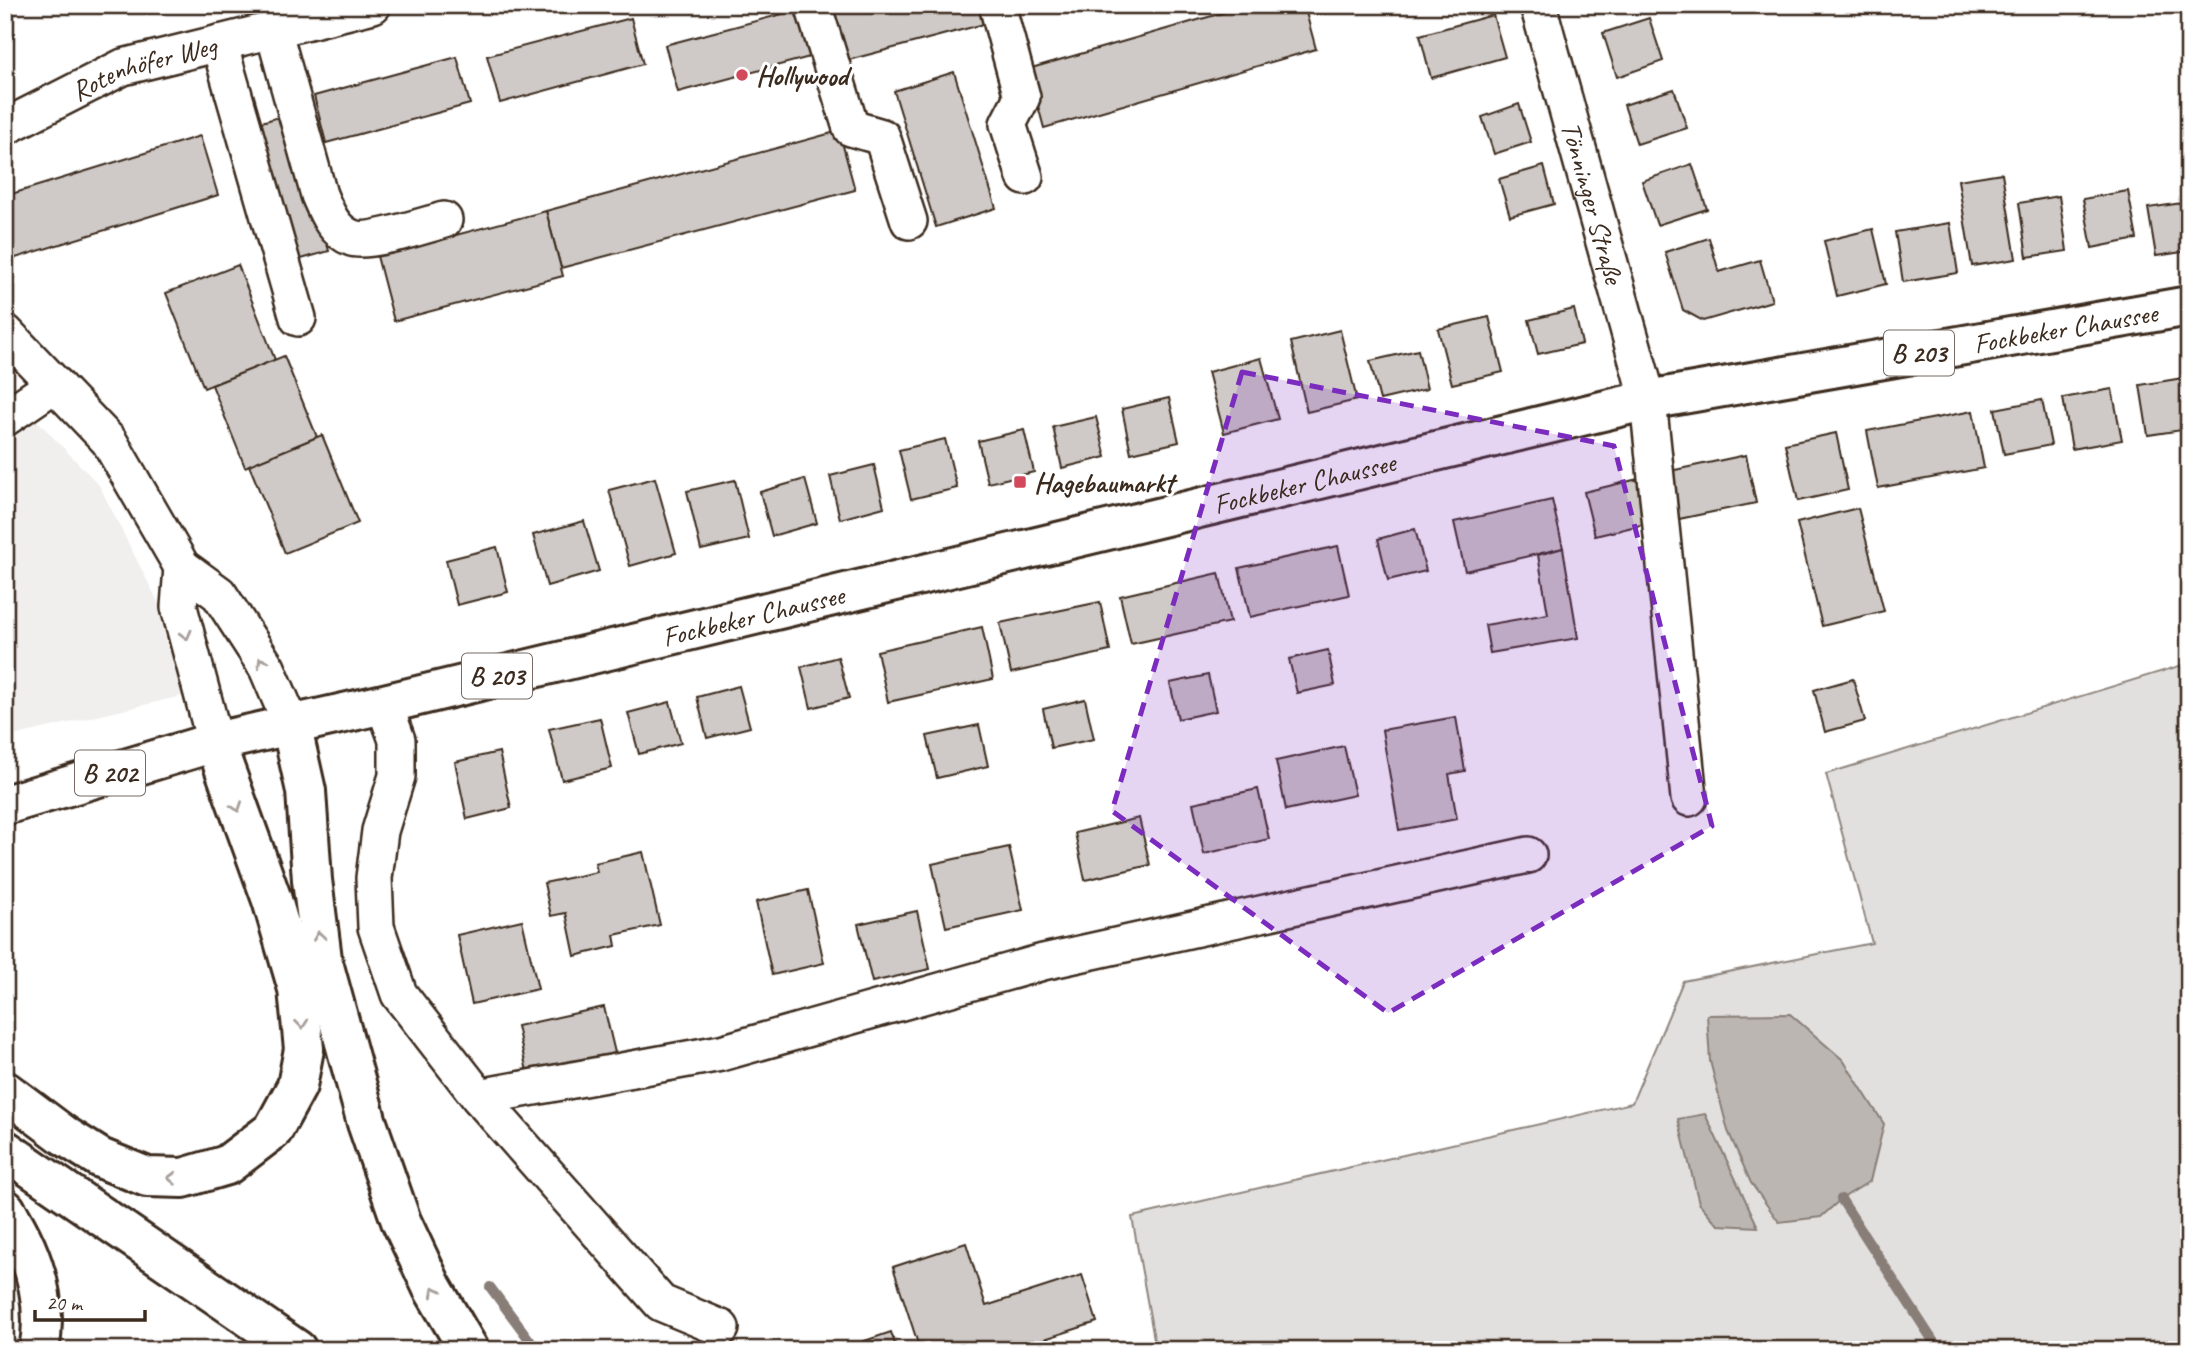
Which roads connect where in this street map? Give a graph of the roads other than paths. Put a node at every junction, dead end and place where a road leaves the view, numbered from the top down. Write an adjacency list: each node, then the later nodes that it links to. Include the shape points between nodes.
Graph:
1 (373, 5): 5 (street, Rotenhöfer Weg)
2 (813, 5): 10 (street, via 851,128 882,137)
3 (997, 5): 8 (street, via 1022,97 1008,124)
4 (1538, 5): 15 (street, Tönninger Straße)
5 (273, 29): 6 (street, Rotenhöfer Weg); 9 (street, via 319,195 338,229 352,239 369,239)
6 (219, 43): 7 (street, Rotenhöfer Weg, via 123,67); 12 (street)
7 (5, 127)
8 (1025, 177)
9 (444, 220)
10 (909, 221)
11 (2189, 306): 15 (main road, Fockbeker Chaussee / B 203)
12 (298, 318)
13 (5, 332): 14 (street)
14 (55, 384): 16 (street); 17 (street, via 109,441)
15 (1648, 400): 18 (main road, Fockbeker Chaussee / B 203); 21 (street, Tönninger Straße)
16 (5, 418)
17 (183, 567): 19 (street, one-way to 17, via 267,668 219,594); 20 (street, one-way to 20, via 179,607)
18 (384, 704): 19 (main road, Fockbeker Chaussee / B 203); 25 (street, via 397,740 397,776 380,831 374,878 376,927 399,995)
19 (291, 724): 20 (main road, Fockbeker Chaussee / B 202); 31 (main road, one-way to 19, via 401,1221 367,1123 322,959 306,791)
20 (215, 742): 22 (main road, Fockbeker Chaussee / B 202); 24 (main road, one-way to 24, via 272,900 298,989 304,1049 297,1086 273,1130 227,1165 183,1178 147,1177 100,1158)
21 (1689, 798)
22 (5, 805)
23 (1528, 855): 25 (street, via 1043,962 721,1053)
24 (5, 1091)
25 (479, 1097): 28 (street, via 661,1303)
26 (5, 1150): 30 (main road)
27 (5, 1209): 29 (main road, via 25,1244 40,1289 43,1327)
28 (721, 1328)
29 (38, 1350)
30 (297, 1350)
31 (469, 1350)

